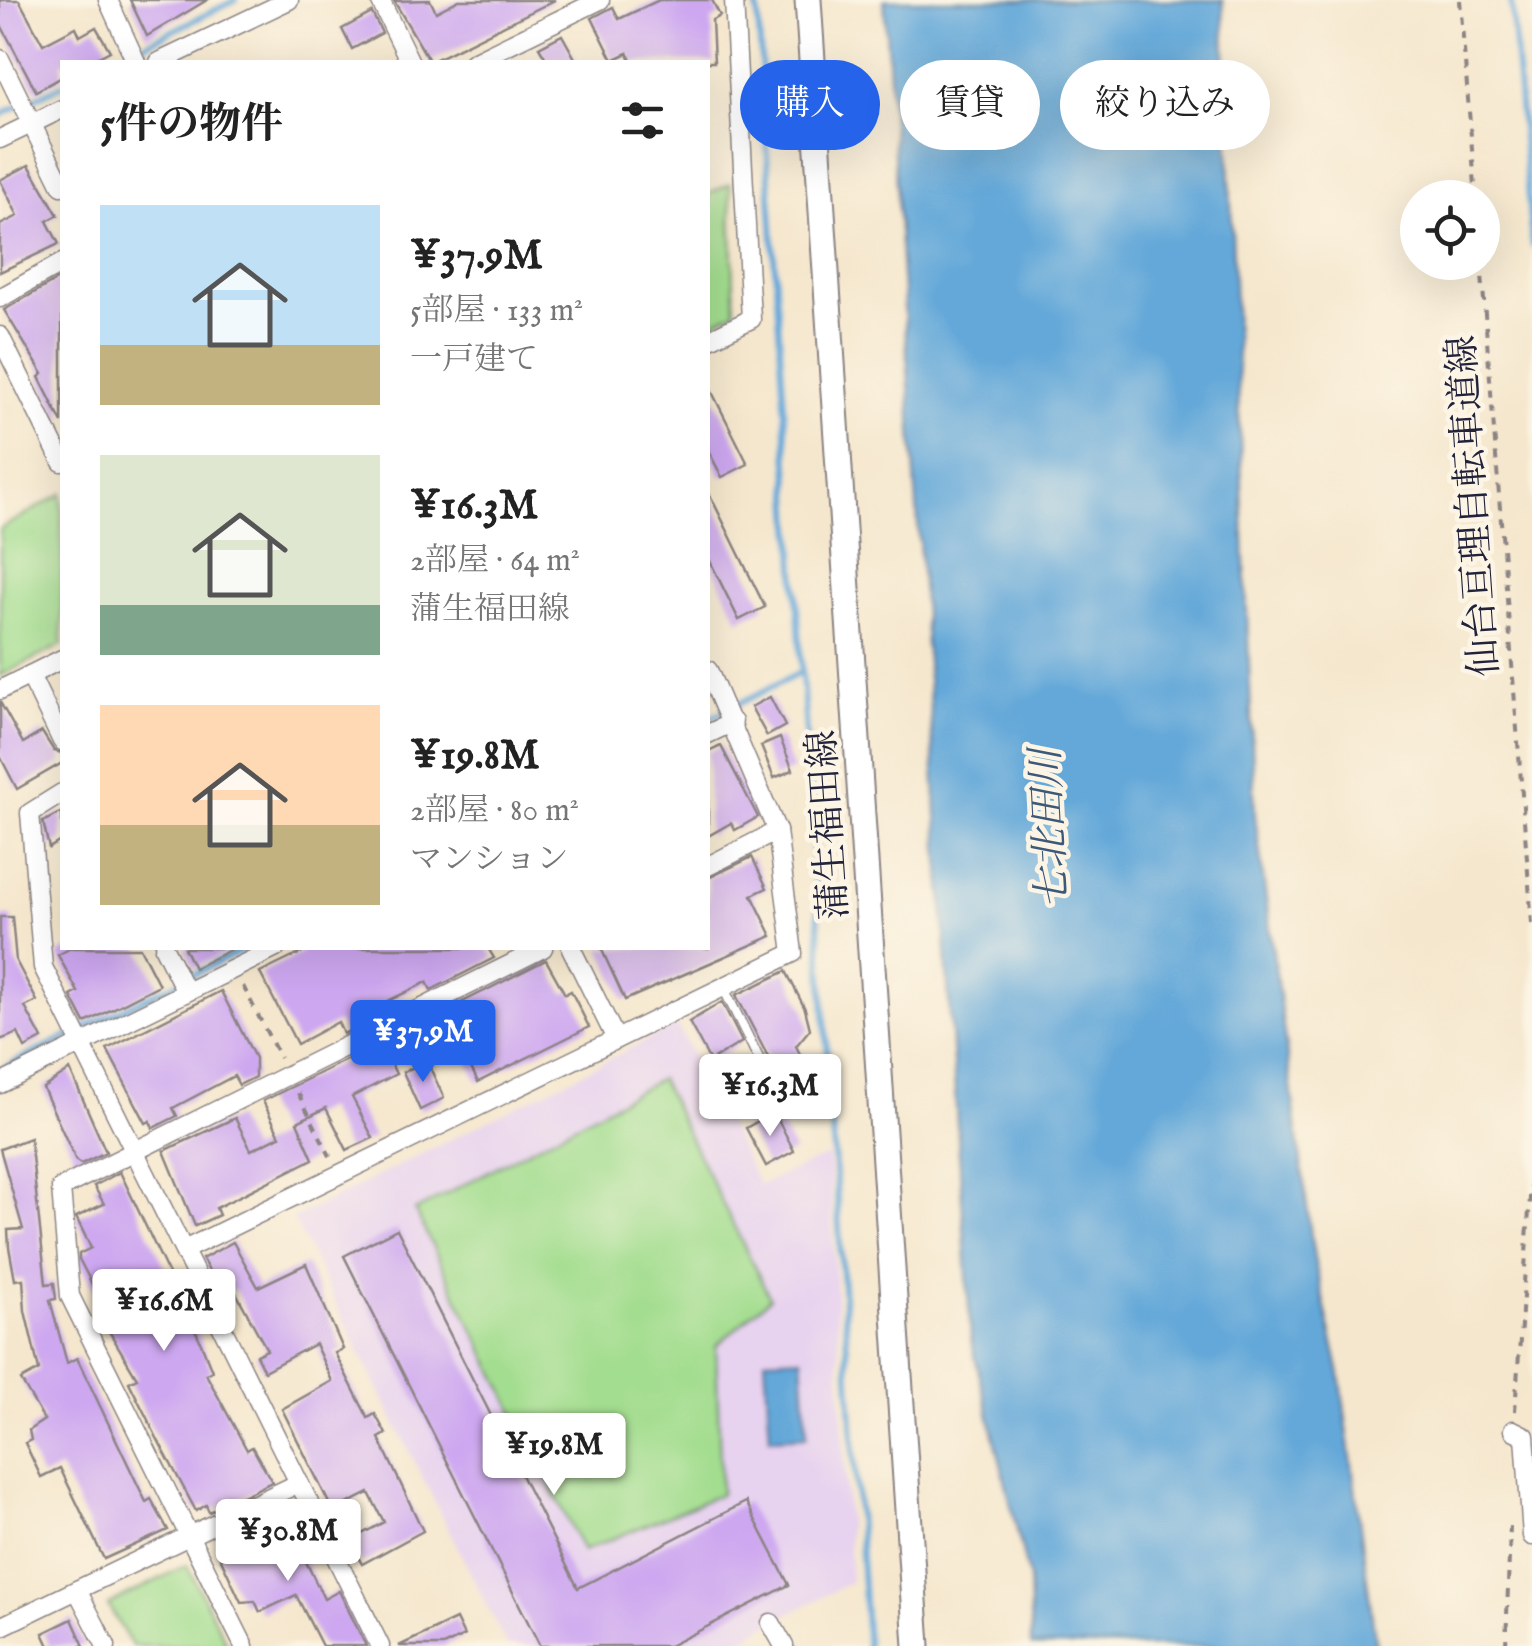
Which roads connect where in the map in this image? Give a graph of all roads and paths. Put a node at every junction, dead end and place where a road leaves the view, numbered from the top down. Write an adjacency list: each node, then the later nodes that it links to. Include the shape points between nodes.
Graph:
1 (108, 0): 8 (street)
2 (289, 0): 10 (street)
3 (380, 0): 11 (street)
4 (600, 0): 12 (street)
5 (734, 0): 22 (street, via 751,319)
6 (808, 0): 60 (main road, 蒲生福田線)
7 (1460, 0): 16 (path)
8 (133, 55)
9 (0, 59): 14 (street)
10 (163, 60)
11 (409, 60)
12 (477, 60)
13 (60, 109): 14 (street)
14 (26, 111): 15 (street); 17 (street)
15 (0, 139)
16 (1475, 180)
17 (60, 182)
18 (60, 263): 20 (street)
19 (1482, 280): 34 (path, 仙台亘理自転車道線)
20 (0, 298)
21 (0, 336): 23 (street)
22 (710, 339)
23 (60, 458)
24 (60, 660): 26 (street)
25 (710, 674): 28 (street)
26 (30, 675): 27 (street); 30 (street)
27 (0, 690)
28 (729, 714): 29 (street); 32 (street)
29 (710, 732)
30 (60, 737)
31 (60, 794): 41 (street, via 30,813 43,967)
32 (777, 831): 33 (street); 40 (street, via 793,953)
33 (710, 865)
34 (1532, 924)
35 (165, 950): 39 (street)
36 (271, 950): 39 (street)
37 (539, 950): 45 (street)
38 (572, 950): 42 (street)
39 (182, 984): 41 (street)
40 (723, 987): 42 (street); 44 (lane)
41 (78, 1036): 43 (street); 45 (street)
42 (616, 1039): 47 (street)
43 (0, 1084)
44 (779, 1099)
45 (134, 1152): 47 (street); 51 (street, via 61,1188 70,1296)
46 (1532, 1168): 48 (path)
47 (184, 1250): 49 (street)
48 (1513, 1430): 52 (street, via 1526,1436)
49 (300, 1483): 51 (street); 58 (street)
50 (1510, 1509): 61 (path)
51 (189, 1536): 53 (street); 57 (street)
52 (1532, 1536)
53 (77, 1590): 55 (street); 56 (street)
54 (771, 1623): 59 (street)
55 (0, 1627)
56 (106, 1646)
57 (244, 1646)
58 (380, 1646)
59 (784, 1646)
60 (917, 1646)
61 (1506, 1646)

